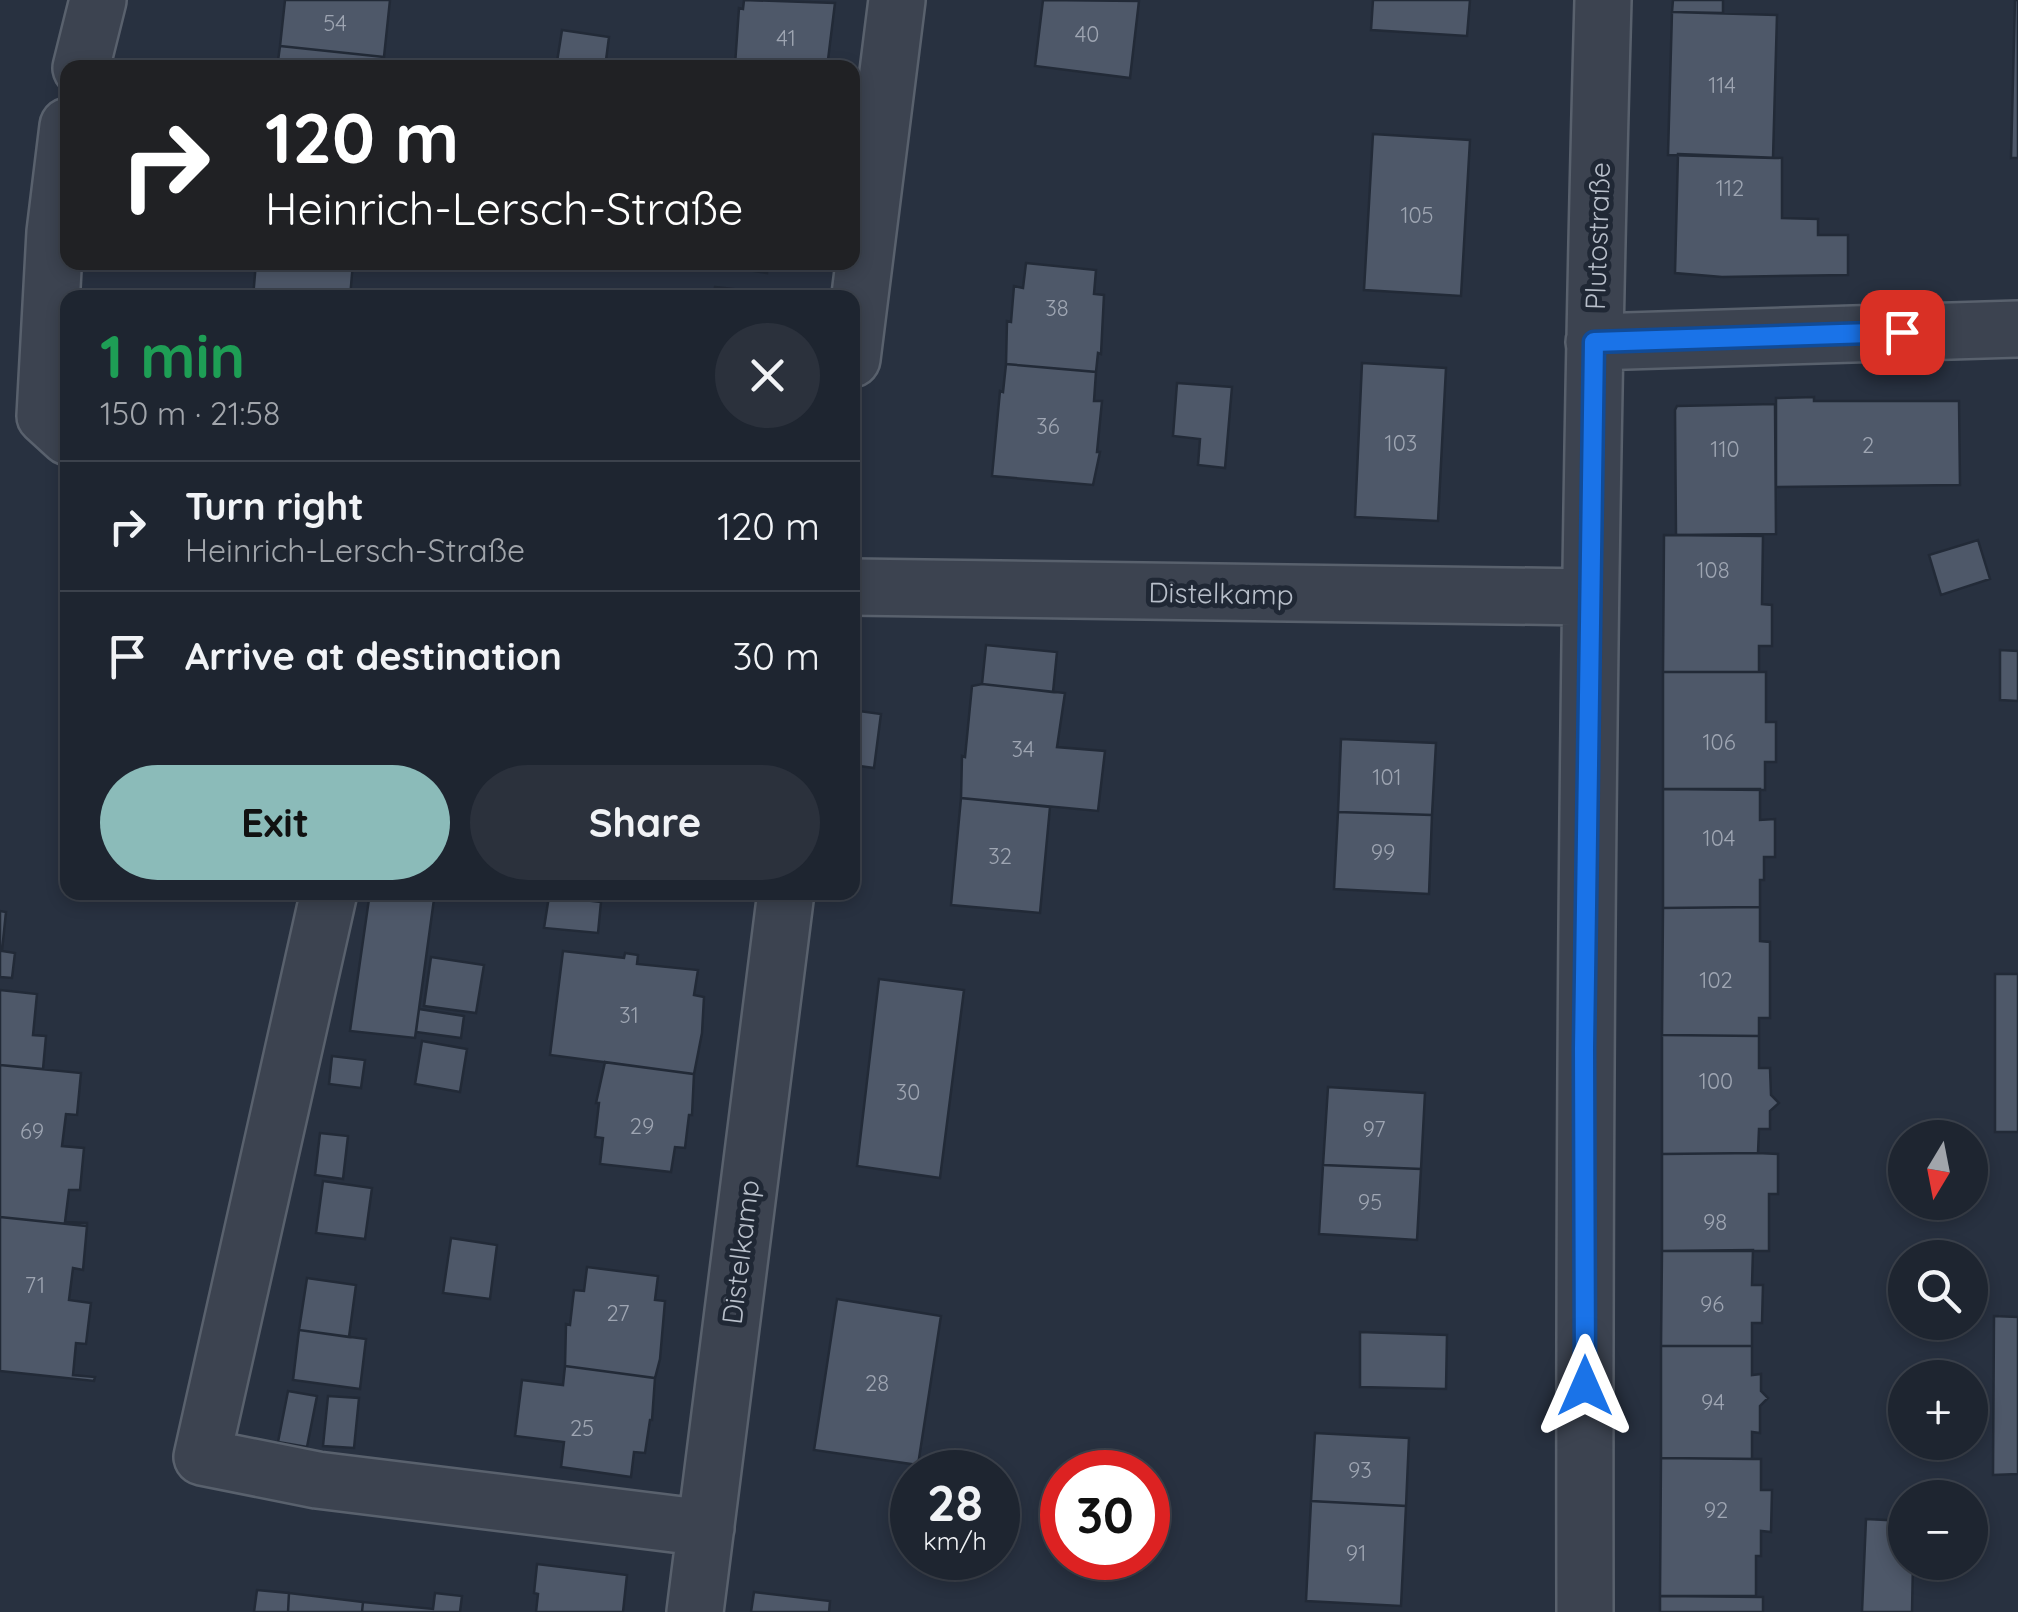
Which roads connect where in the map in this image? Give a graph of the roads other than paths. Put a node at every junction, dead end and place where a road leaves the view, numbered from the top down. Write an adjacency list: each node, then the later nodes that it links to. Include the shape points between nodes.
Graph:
1 (98, 0): 4 (street)
2 (896, 0): 6 (street)
3 (1603, 0): 8 (street, Plutostraße)
4 (83, 60)
5 (60, 187): 9 (street, via 45,416)
6 (860, 294)
7 (2018, 329): 8 (street)
8 (1594, 342): 11 (street, Plutostraße)
9 (60, 430)
10 (860, 588): 11 (street, Distelkamp)
11 (1590, 596): 16 (street, Plutostraße)
12 (326, 900): 14 (street, via 202,1457 317,1480)
13 (785, 900): 14 (street, Distelkamp)
14 (706, 1528): 15 (street, Distelkamp)
15 (695, 1612)
16 (1585, 1612)

